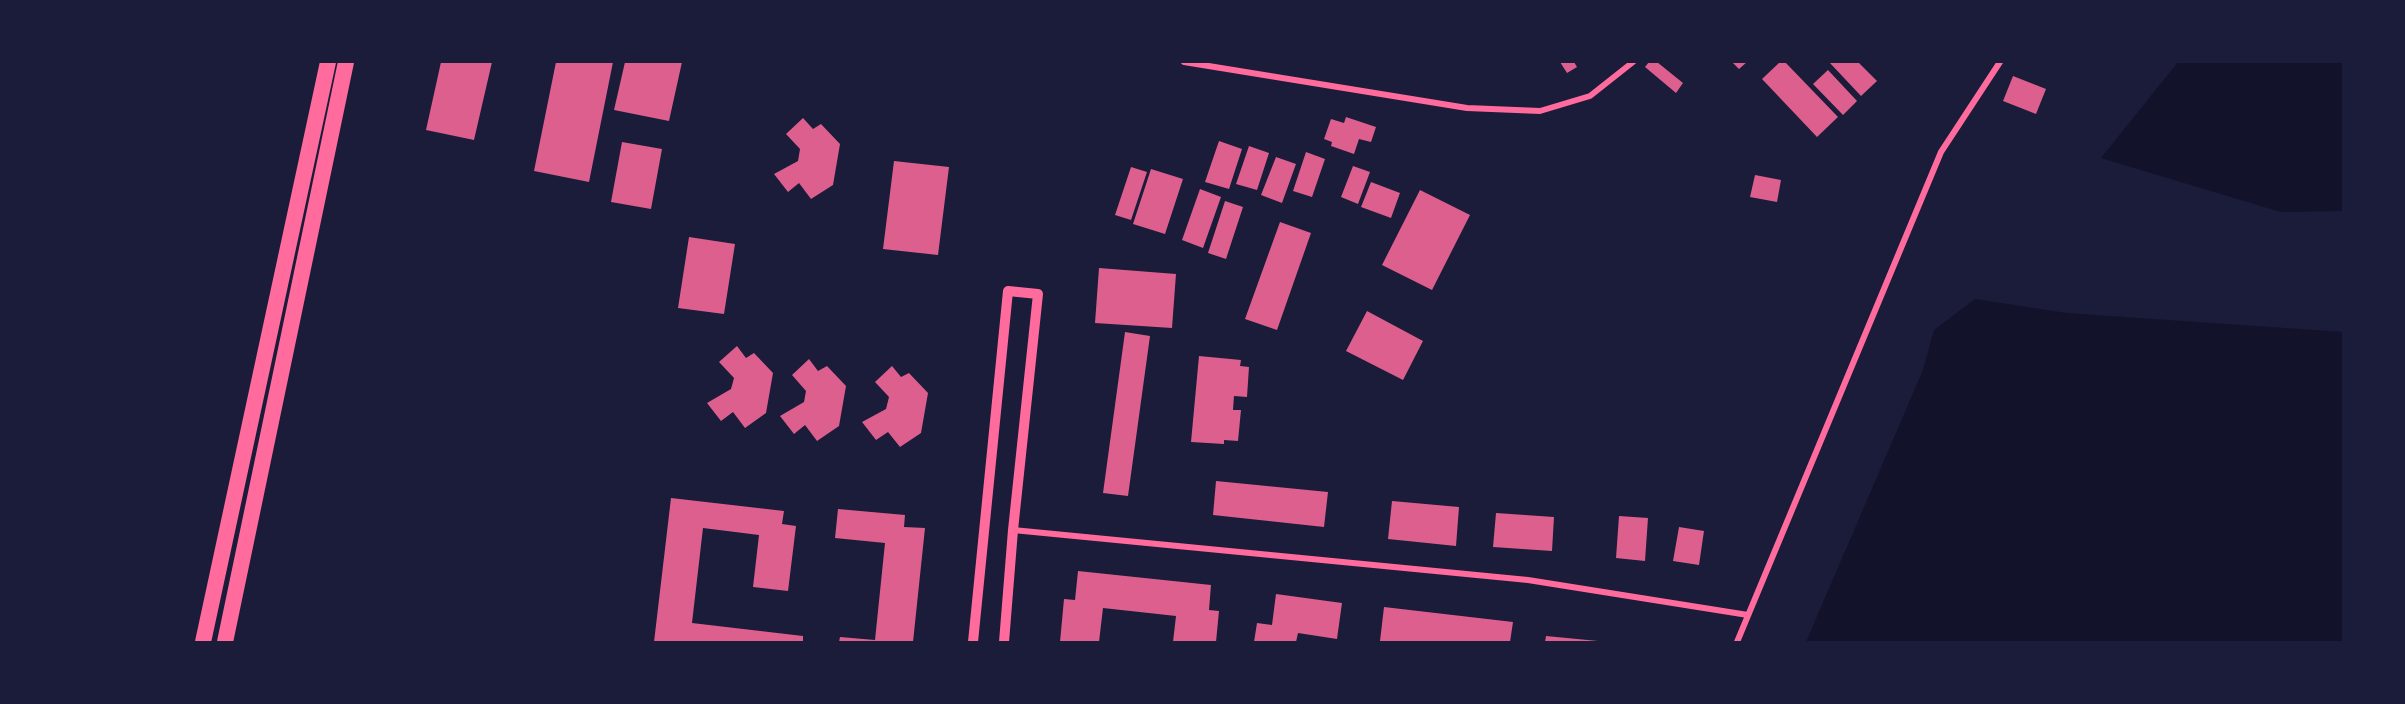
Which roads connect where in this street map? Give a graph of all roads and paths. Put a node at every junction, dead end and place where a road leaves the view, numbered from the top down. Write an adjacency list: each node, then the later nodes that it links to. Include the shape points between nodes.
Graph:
1 (328, 62): 8 (highway)
2 (346, 62): 9 (highway)
3 (1184, 62): 4 (street, via 1467,108 1540,111 1590,96)
4 (1634, 62)
5 (2000, 62): 7 (street, via 1941,152)
6 (1013, 530): 7 (street, via 1516,578); 10 (street, via 1038,294 1008,291); 11 (street)
7 (1748, 615): 12 (street)
8 (203, 642)
9 (225, 642)
10 (973, 642)
11 (1004, 642)
12 (1737, 642)

